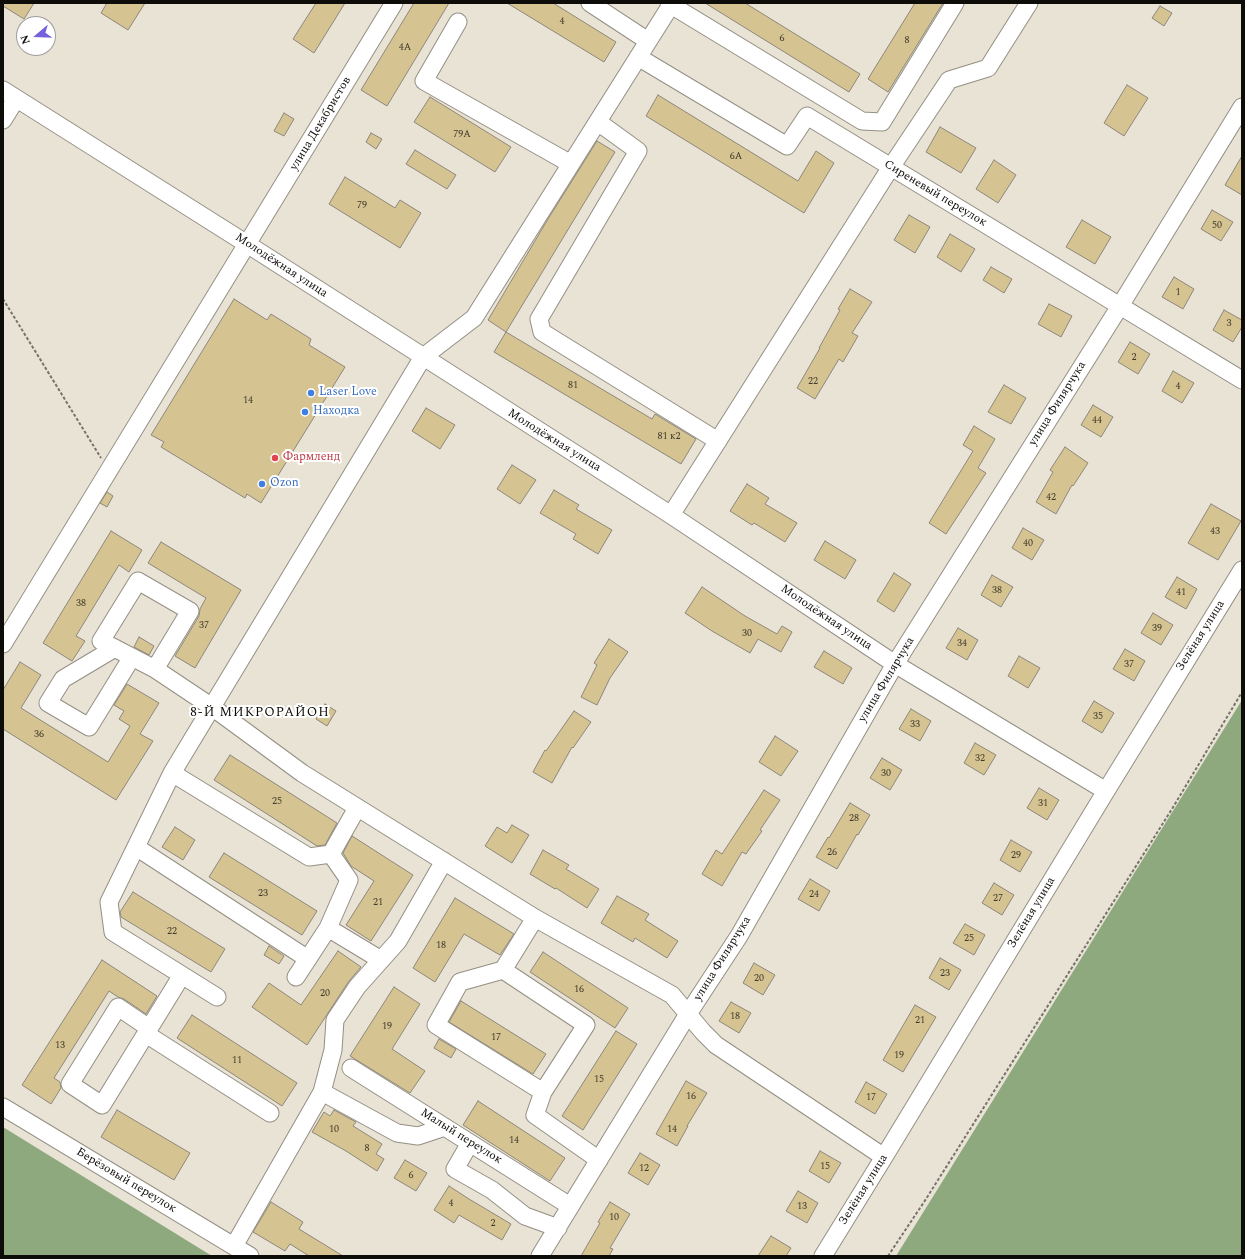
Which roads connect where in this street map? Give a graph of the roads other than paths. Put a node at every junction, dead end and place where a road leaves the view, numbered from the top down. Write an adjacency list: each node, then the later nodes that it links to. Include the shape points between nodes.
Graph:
1 (394, 3): 15 (street, улица Декабристов)
2 (590, 3): 7 (street)
3 (955, 3): 5 (street, via 882,122 862,121)
4 (1029, 3): 14 (street, via 988,68 949,80)
5 (670, 4): 7 (street)
6 (458, 22): 13 (street, via 424,81)
7 (648, 41): 8 (street)
8 (638, 57): 12 (street); 14 (street, Сиреневый переулок, via 787,146 807,116)
9 (10, 95): 11 (street); 15 (street, Молодёжная улица)
10 (1242, 107): 16 (street, улица Филярчука)
11 (3, 120)
12 (598, 122): 13 (street); 19 (street, via 638,151 539,319 542,332)
13 (571, 164): 17 (street, via 474,318)
14 (891, 167): 16 (street, Сиреневый переулок); 19 (street)
15 (247, 244): 17 (street, Молодёжная улица); 22 (street, улица Декабристов)
16 (1120, 306): 18 (street, Сиреневый переулок); 25 (street, улица Филярчука)
17 (423, 357): 20 (street, Молодёжная улица); 27 (street)
18 (1242, 380)
19 (718, 441): 20 (street)
20 (671, 515): 25 (street, Молодёжная улица)
21 (1242, 570): 29 (street, Зелёная улица)
22 (3, 644)
23 (115, 648): 24 (street); 24 (street, via 63,679 48,703 89,727); 26 (street, via 101,641 138,581 190,611)
24 (132, 657): 26 (street)
25 (896, 664): 29 (street, Молодёжная улица); 42 (street, улица Филярчука, via 739,936)
26 (155, 669): 27 (street)
27 (212, 707): 28 (street); 30 (street, via 302,773)
28 (172, 772): 31 (street); 32 (street, via 309,857)
29 (1106, 791): 51 (street, Зелёная улица)
30 (357, 808): 32 (street); 33 (street)
31 (136, 847): 36 (street); 39 (street, via 109,902 113,932)
32 (330, 854): 35 (street, via 349,880)
33 (444, 861): 34 (street); 37 (street, via 398,941)
34 (535, 918): 38 (street); 42 (street, via 672,995)
35 (328, 928): 36 (street); 37 (street)
36 (308, 959): 40 (street)
37 (381, 960): 45 (street, via 357,987 335,1020 333,1050)
38 (503, 970): 46 (street, via 586,1025); 46 (street, via 460,982 436,1025)
39 (182, 975): 41 (street); 43 (street)
40 (296, 977)
41 (218, 997)
42 (688, 1014): 51 (street, via 716,1045); 52 (street, улица Филярчука)
43 (148, 1031): 43 (street, via 118,1007 70,1084 102,1105); 48 (street)
44 (351, 1068): 49 (street, Малый переулок)
45 (322, 1092): 49 (street, via 397,1133 418,1136); 55 (street)
46 (543, 1092): 52 (street, via 535,1115)
47 (3, 1107): 55 (street, Берёзовый переулок)
48 (270, 1113)
49 (445, 1127): 50 (street, Малый переулок)
50 (470, 1143): 53 (street, Малый переулок); 54 (street, via 455,1169 492,1190 525,1216)
51 (884, 1157): 58 (street, Зелёная улица)
52 (599, 1160): 53 (street, улица Филярчука)
53 (570, 1206): 54 (street, улица Филярчука)
54 (558, 1228): 57 (street, улица Филярчука)
55 (234, 1246): 56 (street, Берёзовый переулок)
56 (250, 1256)
57 (540, 1256)
58 (823, 1256)

